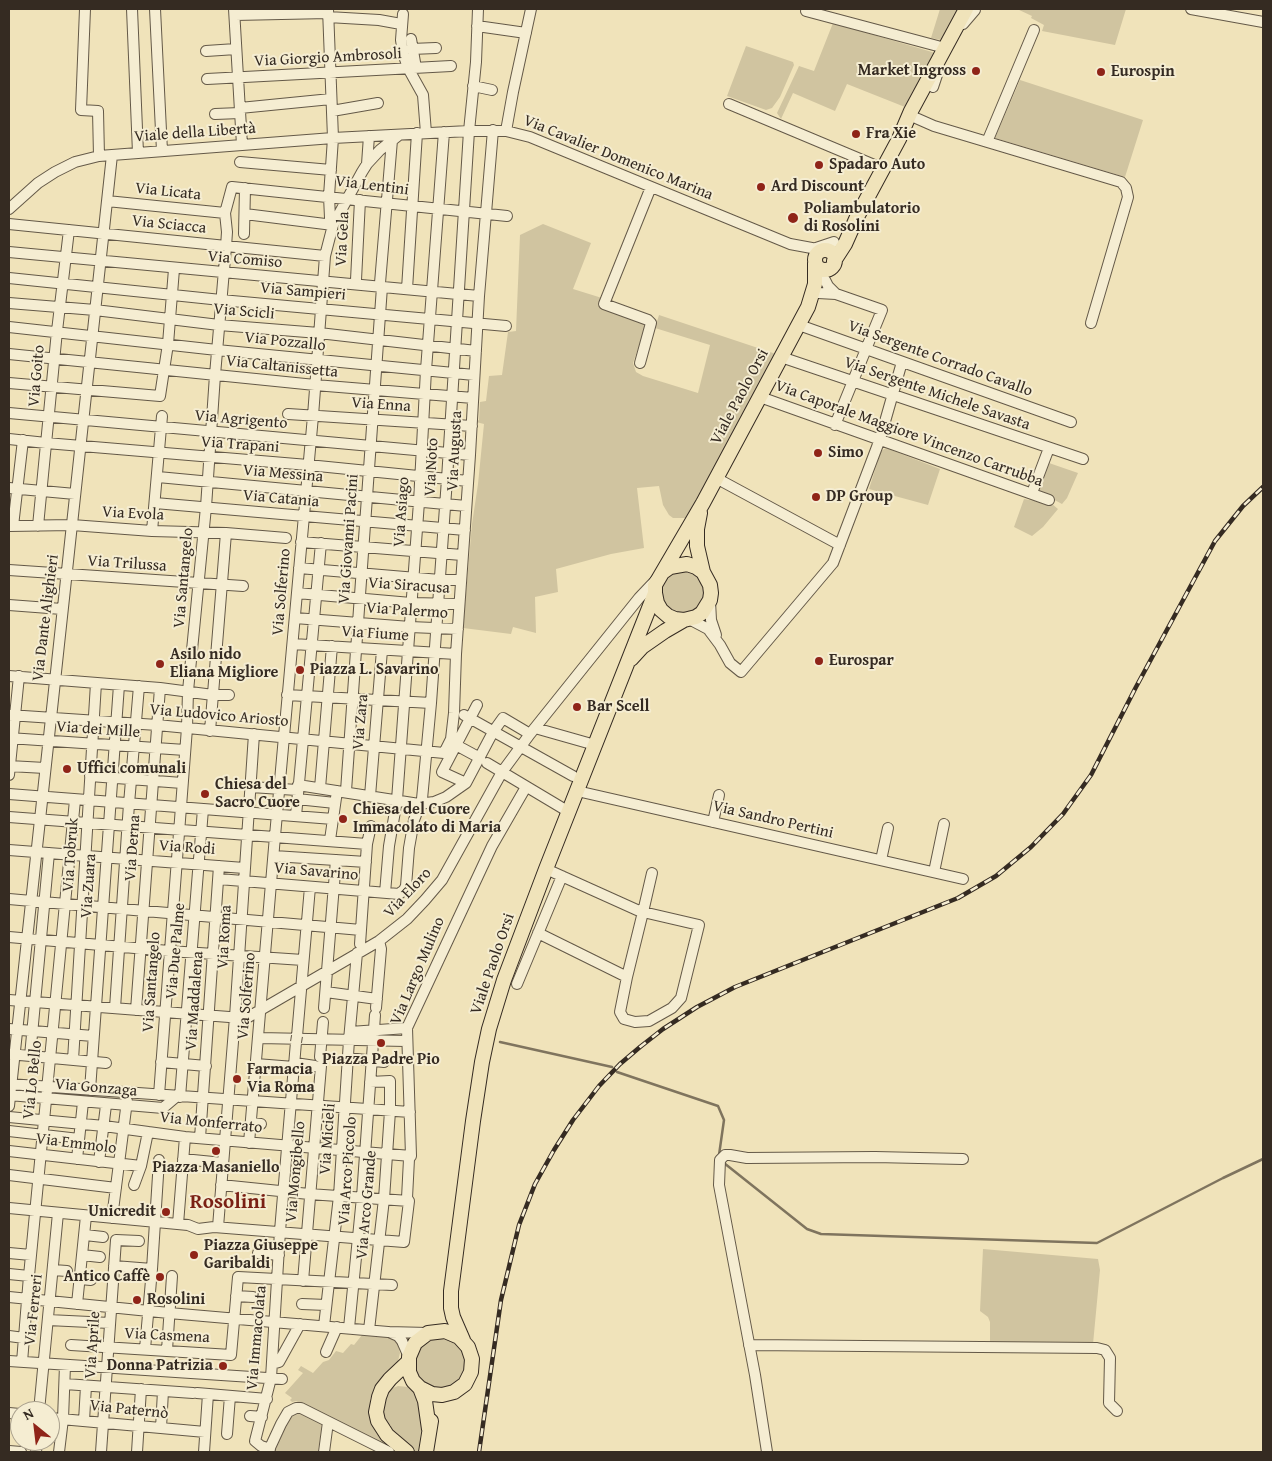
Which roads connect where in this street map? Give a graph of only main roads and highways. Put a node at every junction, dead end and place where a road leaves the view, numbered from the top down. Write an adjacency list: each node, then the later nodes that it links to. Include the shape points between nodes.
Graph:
1 (972, 9): 2 (main road, via 933,87); 2 (main road, via 945,48)
2 (912, 116): 3 (main road)
3 (858, 217): 4 (main road); 4 (main road, via 845,244)
4 (824, 257): 5 (main road); 5 (main road, via 825,280)
5 (808, 307): 6 (main road, Viale Paolo Orsi)
6 (702, 503): 7 (main road, via 697,546); 8 (main road, Viale Paolo Orsi)
7 (703, 572): 8 (main road, via 687,564 670,567); 10 (main road, via 710,585 710,600 702,613)
8 (661, 575): 9 (main road)
9 (650, 599): 10 (main road, via 668,616); 11 (main road, Viale Paolo Orsi)
10 (686, 620): 11 (main road, via 642,647)
11 (627, 664): 12 (main road, Viale Paolo Orsi, via 595,745 575,783 569,812 504,980 489,1029 473,1121)
12 (451, 1291): 13 (main road, via 442,1318); 14 (main road, via 452,1317)
13 (431, 1332): 14 (main road, via 450,1332); 15 (main road, via 415,1343)
14 (463, 1340): 18 (main road, via 472,1355 471,1372 462,1387)
15 (408, 1359): 16 (main road, via 409,1372); 17 (main road)
16 (417, 1384): 17 (main road, via 394,1382); 18 (main road, via 432,1394); 19 (main road, via 425,1401)
17 (382, 1389): 20 (main road, via 376,1412 378,1421 387,1435)
18 (446, 1394): 19 (main road, via 438,1401)
19 (429, 1429): 21 (main road)
20 (407, 1452)
21 (426, 1452)

